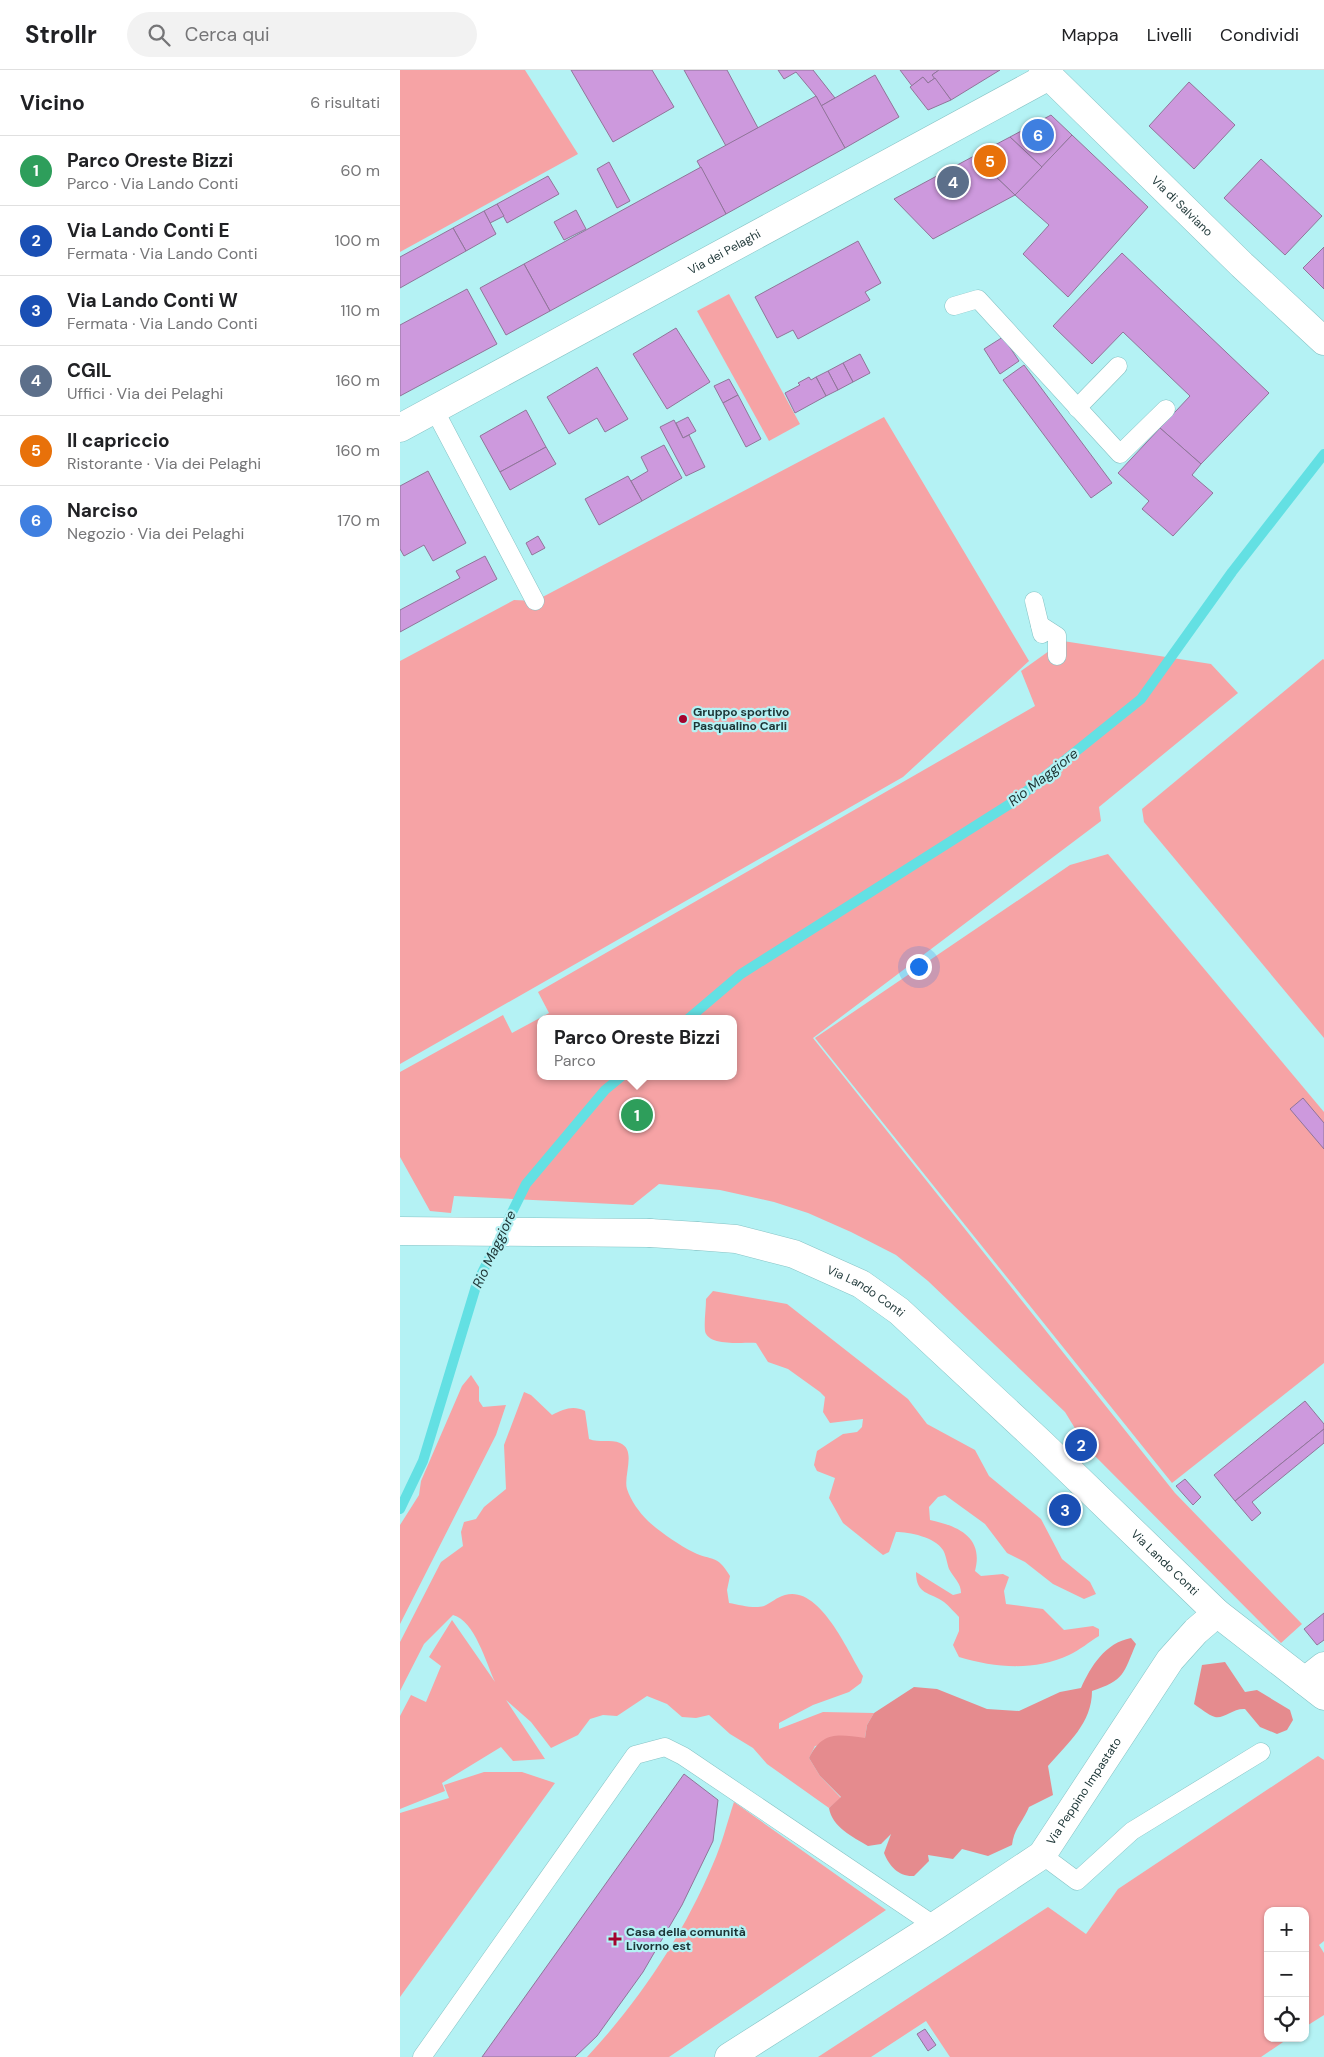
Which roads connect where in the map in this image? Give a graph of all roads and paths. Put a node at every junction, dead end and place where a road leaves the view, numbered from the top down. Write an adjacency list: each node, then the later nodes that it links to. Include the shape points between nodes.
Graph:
1 (1046, 73): 3 (street, Via di Salviano); 6 (street, Via dei Pelaghi)
2 (954, 306): 5 (lane, via 978,299)
3 (1324, 341)
4 (1118, 366): 5 (lane)
5 (1077, 408): 7 (lane, via 1120,454)
6 (434, 409): 8 (street, Via dei Pelaghi); 9 (lane)
7 (1166, 409)
8 (400, 428)
9 (535, 601)
10 (1034, 601): 11 (lane, via 1042,632 1056,636)
11 (1057, 656)
12 (400, 1231): 13 (street, Via Lando Conti, via 650,1233 736,1239 794,1254 861,1284 899,1311)
13 (1217, 1614): 14 (street); 16 (street, Via Peppino Impastato, via 1196,1631 1170,1660)
14 (1318, 1681)
15 (1261, 1752): 16 (lane, via 1132,1831 1077,1881)
16 (1042, 1855): 17 (street, Via Peppino Impastato)
17 (935, 1926): 18 (lane, via 665,1747 635,1755); 19 (street, Via Peppino Impastato)
18 (422, 2057)
19 (729, 2057)

